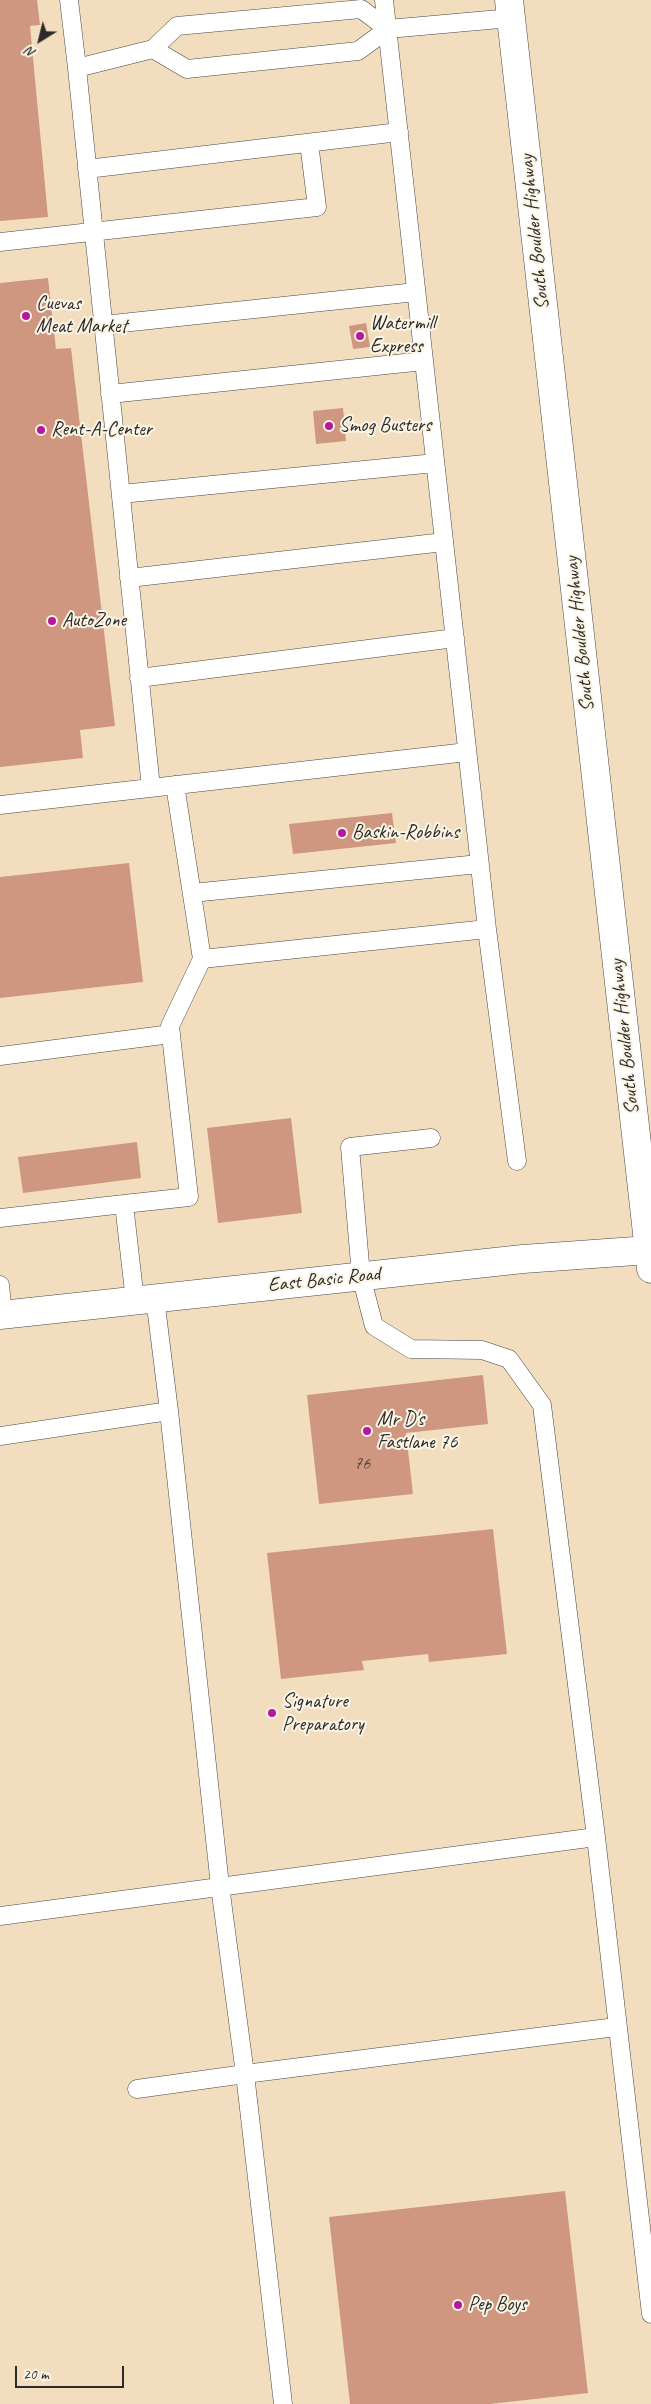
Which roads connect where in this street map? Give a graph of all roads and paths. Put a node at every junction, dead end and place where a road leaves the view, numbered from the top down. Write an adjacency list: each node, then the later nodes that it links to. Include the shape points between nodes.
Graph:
1 (69, 0): 6 (lane)
2 (384, 0): 4 (lane)
3 (510, 9): 4 (lane); 36 (main road, South Boulder Highway)
4 (388, 29): 5 (lane, via 358,51 187,69); 5 (lane, via 361,9 178,26); 7 (lane)
5 (153, 49): 6 (lane)
6 (77, 68): 9 (lane)
7 (399, 132): 8 (lane); 12 (lane)
8 (310, 143): 9 (lane); 10 (lane, via 317,207)
9 (87, 169): 10 (lane)
10 (94, 232): 11 (lane); 13 (lane)
11 (0, 242)
12 (416, 292): 13 (lane); 14 (lane)
13 (103, 324): 15 (lane)
14 (424, 361): 15 (lane); 16 (lane)
15 (110, 394): 17 (lane)
16 (435, 463): 17 (lane); 18 (lane)
17 (121, 494): 19 (lane)
18 (444, 542): 19 (lane); 20 (lane)
19 (129, 578): 21 (lane)
20 (454, 638): 21 (lane); 22 (lane)
21 (139, 678): 24 (lane)
22 (467, 752): 23 (lane); 26 (lane)
23 (175, 785): 24 (lane); 27 (lane)
24 (151, 788): 25 (lane)
25 (0, 805)
26 (479, 864): 27 (lane); 28 (lane)
27 (192, 893): 29 (lane)
28 (486, 929): 29 (lane); 33 (lane)
29 (202, 959): 30 (lane, via 170,1026)
30 (171, 1034): 31 (lane); 34 (lane, via 189,1197)
31 (0, 1056)
32 (431, 1138): 37 (lane, via 350,1147)
33 (517, 1161)
34 (124, 1204): 35 (lane); 39 (lane)
35 (0, 1218)
36 (650, 1260): 37 (main road, East Basic Road, via 523,1259)
37 (361, 1276): 39 (main road, East Basic Road); 43 (lane, via 374,1326 411,1349 482,1350 509,1359 542,1405)
38 (0, 1285): 40 (lane)
39 (145, 1300): 40 (main road, East Basic Road); 41 (lane)
40 (1, 1315)
41 (169, 1411): 42 (lane); 44 (lane)
42 (0, 1436)
43 (596, 1837): 44 (lane); 46 (lane)
44 (220, 1886): 45 (lane); 47 (lane)
45 (0, 1916)
46 (616, 2027): 47 (lane); 49 (lane)
47 (245, 2074): 48 (lane); 50 (lane)
48 (137, 2089)
49 (651, 2314)
50 (283, 2404)

